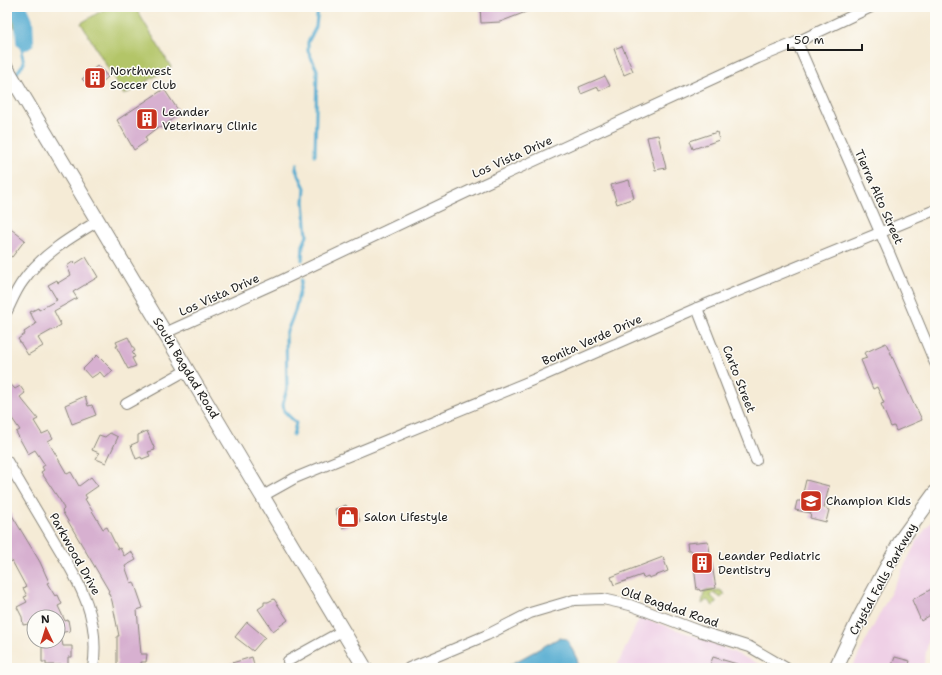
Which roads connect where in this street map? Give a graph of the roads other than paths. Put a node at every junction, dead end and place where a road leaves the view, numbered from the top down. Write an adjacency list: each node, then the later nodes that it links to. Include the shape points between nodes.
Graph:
1 (871, 7): 2 (street, Los Vista Drive)
2 (797, 42): 6 (street, Tierra Alto Street); 9 (street, Los Vista Drive)
3 (7, 69): 5 (main road, South Bagdad Road)
4 (935, 210): 6 (street, Bonita Verde Drive)
5 (98, 221): 8 (street, via 40,261 21,282); 9 (main road, South Bagdad Road)
6 (881, 233): 7 (street, Bonita Verde Drive); 10 (street, Tierra Alto Street)
7 (697, 308): 13 (street, Carto Street); 16 (street, Bonita Verde Drive, via 540,377 295,478)
8 (7, 311)
9 (165, 333): 11 (main road, South Bagdad Road)
10 (935, 363)
11 (187, 370): 12 (street); 16 (main road, South Bagdad Road)
12 (126, 404)
13 (756, 460)
14 (7, 461): 19 (street, Parkwood Drive, via 84,595 94,630)
15 (935, 493): 23 (main road, Crystal Falls Parkway, via 903,537)
16 (261, 497): 17 (main road, South Bagdad Road)
17 (342, 631): 18 (street); 20 (main road, South Bagdad Road)
18 (288, 661)
19 (93, 668)
20 (365, 668)
21 (409, 668): 22 (street, Old Bagdad Road, via 530,613 574,600 603,599 630,604 699,631 750,647)
22 (786, 668)
23 (836, 668)

